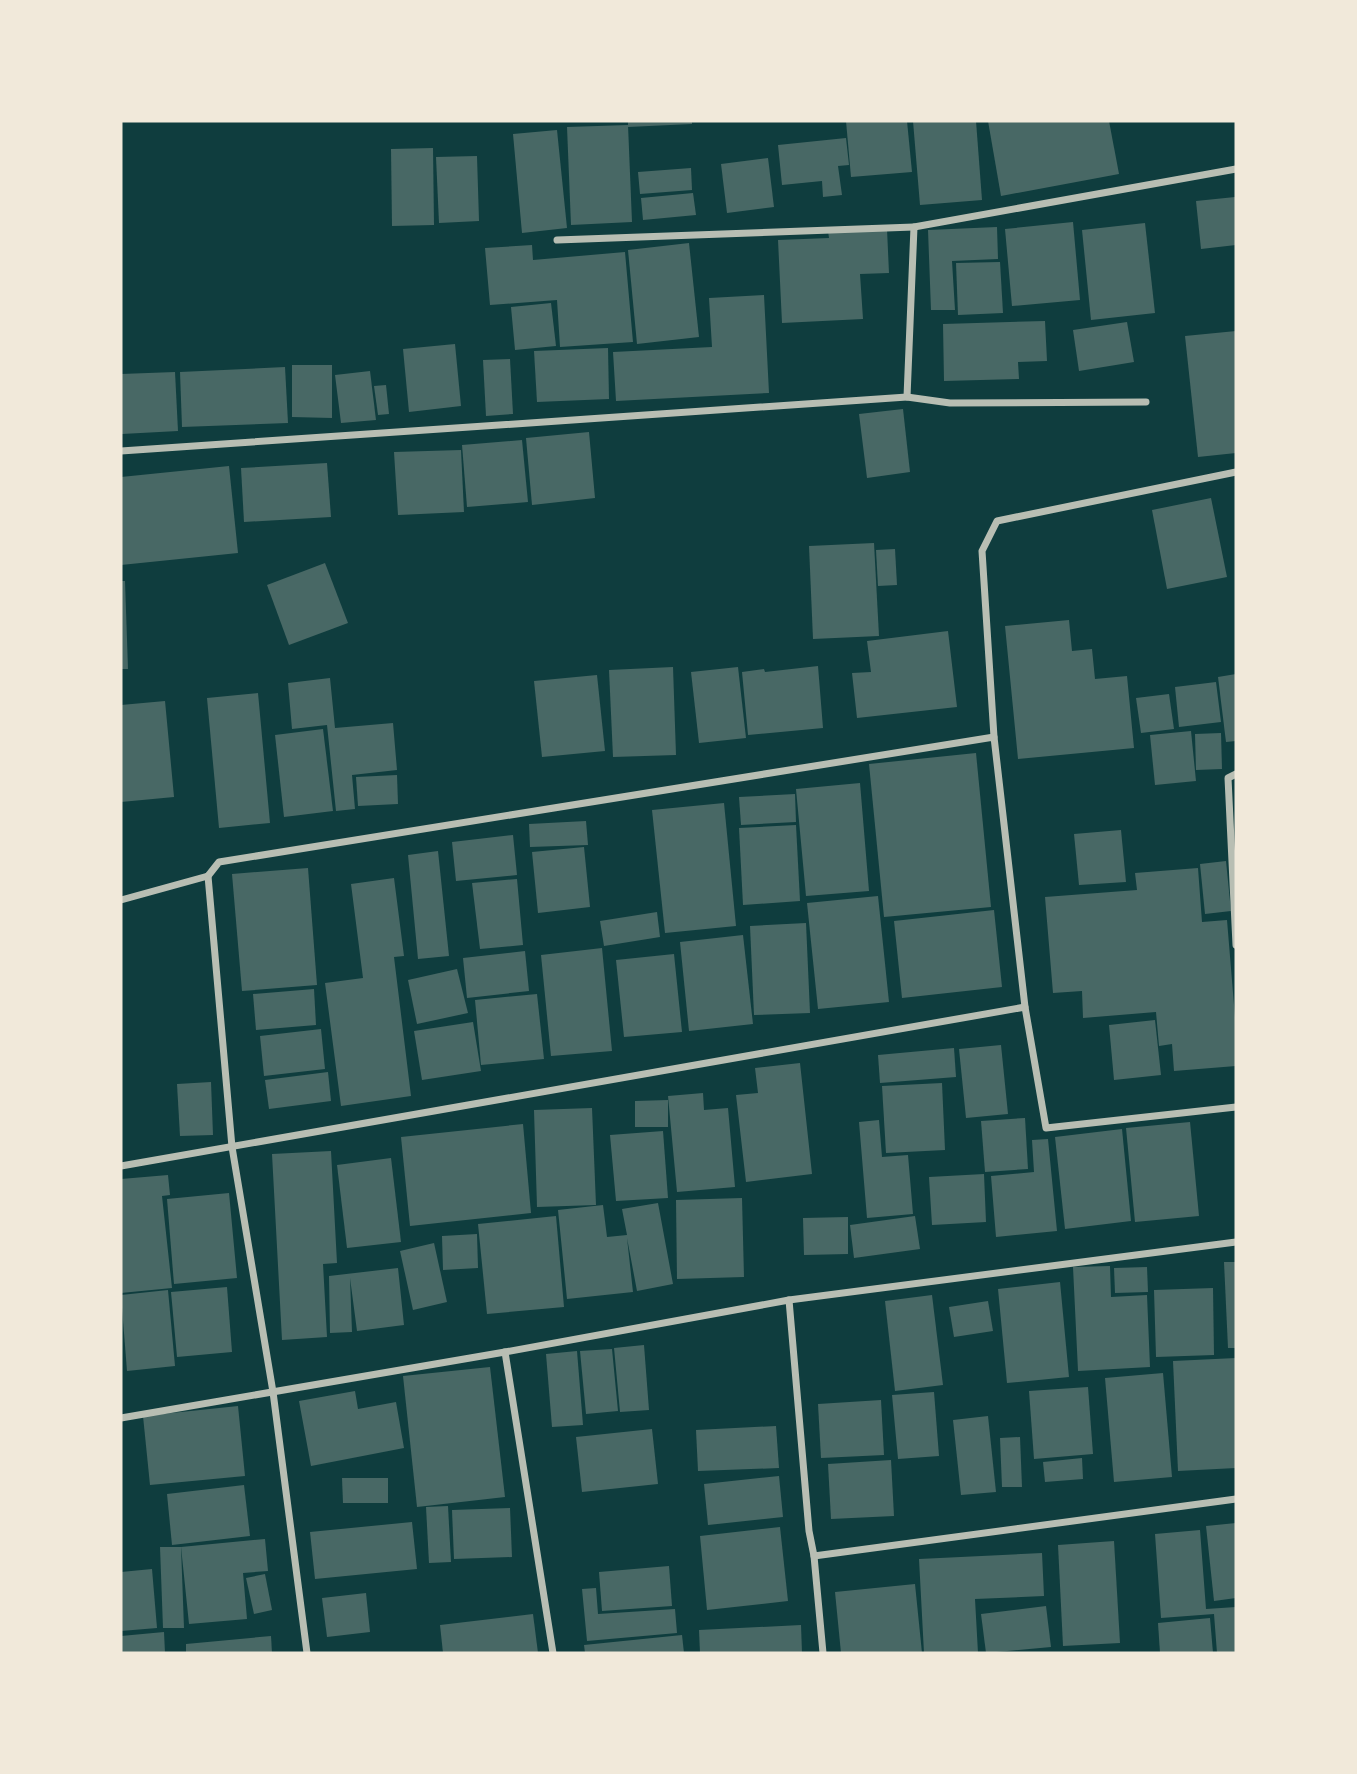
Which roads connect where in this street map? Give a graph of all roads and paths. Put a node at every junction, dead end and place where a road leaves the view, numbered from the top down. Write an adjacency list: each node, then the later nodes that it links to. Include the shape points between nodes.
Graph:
1 (1236, 169): 2 (street)
2 (914, 227): 3 (street); 4 (street)
3 (557, 240)
4 (907, 397): 5 (street, via 950,403); 6 (street)
5 (1146, 402)
6 (121, 451)
7 (1236, 472): 8 (street, via 998,521 982,551)
8 (994, 737): 10 (street, via 219,862); 13 (street)
9 (1236, 774): 12 (street, via 1228,778)
10 (208, 876): 11 (street); 15 (street)
11 (121, 900)
12 (1236, 945)
13 (1025, 1007): 14 (street, via 1046,1128); 15 (street)
14 (1236, 1107)
15 (232, 1147): 16 (street); 20 (street)
16 (121, 1166)
17 (1236, 1242): 18 (street)
18 (789, 1300): 19 (street); 23 (street)
19 (505, 1352): 20 (street); 25 (street)
20 (274, 1392): 21 (street); 24 (street)
21 (121, 1418)
22 (1236, 1499): 23 (street)
23 (814, 1556): 26 (street)
24 (307, 1653)
25 (553, 1653)
26 (823, 1653)

